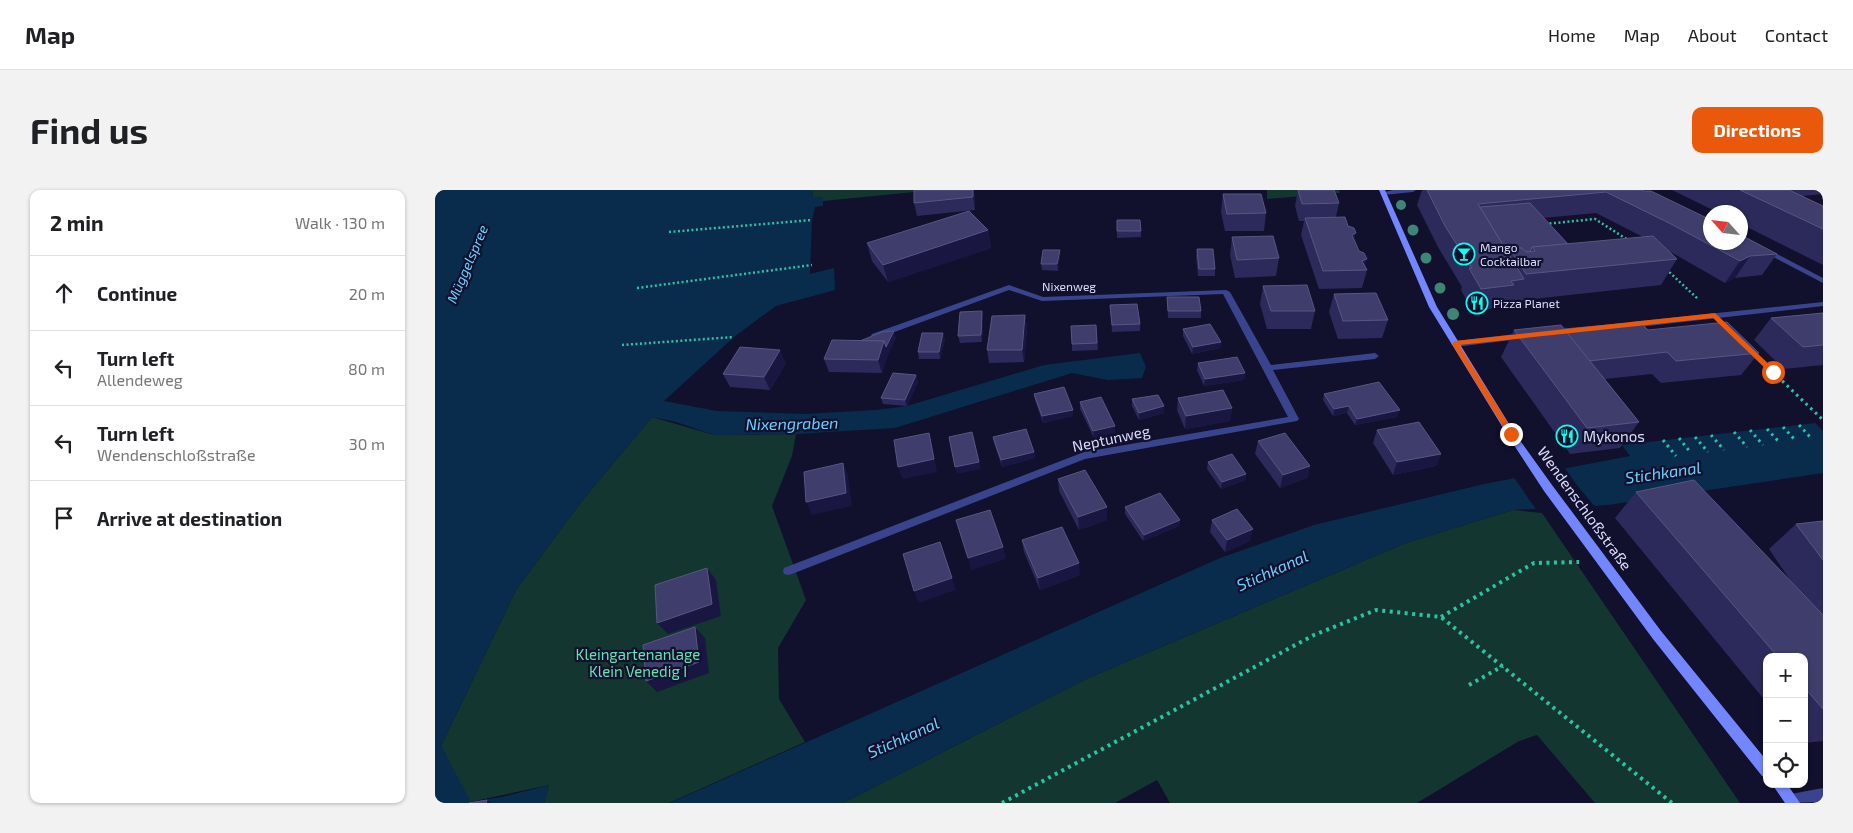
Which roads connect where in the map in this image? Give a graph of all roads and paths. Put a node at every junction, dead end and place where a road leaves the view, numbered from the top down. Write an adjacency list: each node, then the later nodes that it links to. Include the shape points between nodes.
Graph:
1 (1413, 190): 2 (street)
2 (1382, 191): 18 (street, Wendenschloßstraße, via 1433,307)
3 (812, 220): 5 (path)
4 (1544, 224): 7 (path, via 1595,219)
5 (669, 232)
6 (1748, 241): 10 (street)
7 (1635, 245)
8 (812, 264): 11 (path)
9 (1665, 268): 13 (path)
10 (1823, 281)
11 (637, 288)
12 (1823, 304): 13 (street)
13 (1715, 316): 14 (street)
14 (1620, 326)
15 (1533, 335): 18 (street)
16 (734, 337): 19 (path)
17 (866, 339): 22 (street, Nixenweg, via 1009,287 1042,299 1226,292)
18 (1455, 344): 47 (street, Wendenschloßstraße, via 1548,488 1657,636)
19 (622, 345)
20 (1754, 353): 23 (path)
21 (1375, 356): 22 (street)
22 (1269, 368): 43 (street, Neptunweg, via 1294,419 1084,456)
23 (1823, 420)
24 (1799, 425): 32 (path)
25 (1783, 427): 34 (path)
26 (1767, 429): 35 (path)
27 (1750, 430): 36 (path)
28 (1734, 432): 37 (path)
29 (1711, 435): 38 (path)
30 (1695, 436): 39 (path)
31 (1679, 438): 40 (path)
32 (1812, 439)
33 (1663, 440): 41 (path)
34 (1796, 440)
35 (1780, 442)
36 (1763, 445)
37 (1747, 447)
38 (1724, 450)
39 (1708, 452)
40 (1691, 453)
41 (1676, 456)
42 (1577, 562): 44 (path, via 1534,563)
43 (788, 571)
44 (1441, 616): 45 (path); 51 (path, via 1375,610 1314,634)
45 (1503, 666): 46 (path); 52 (path)
46 (1469, 685)
47 (1763, 766)
48 (1781, 788): 50 (street)
49 (1823, 795): 50 (street)
50 (1792, 802)
51 (1002, 803)
52 (1672, 803)

